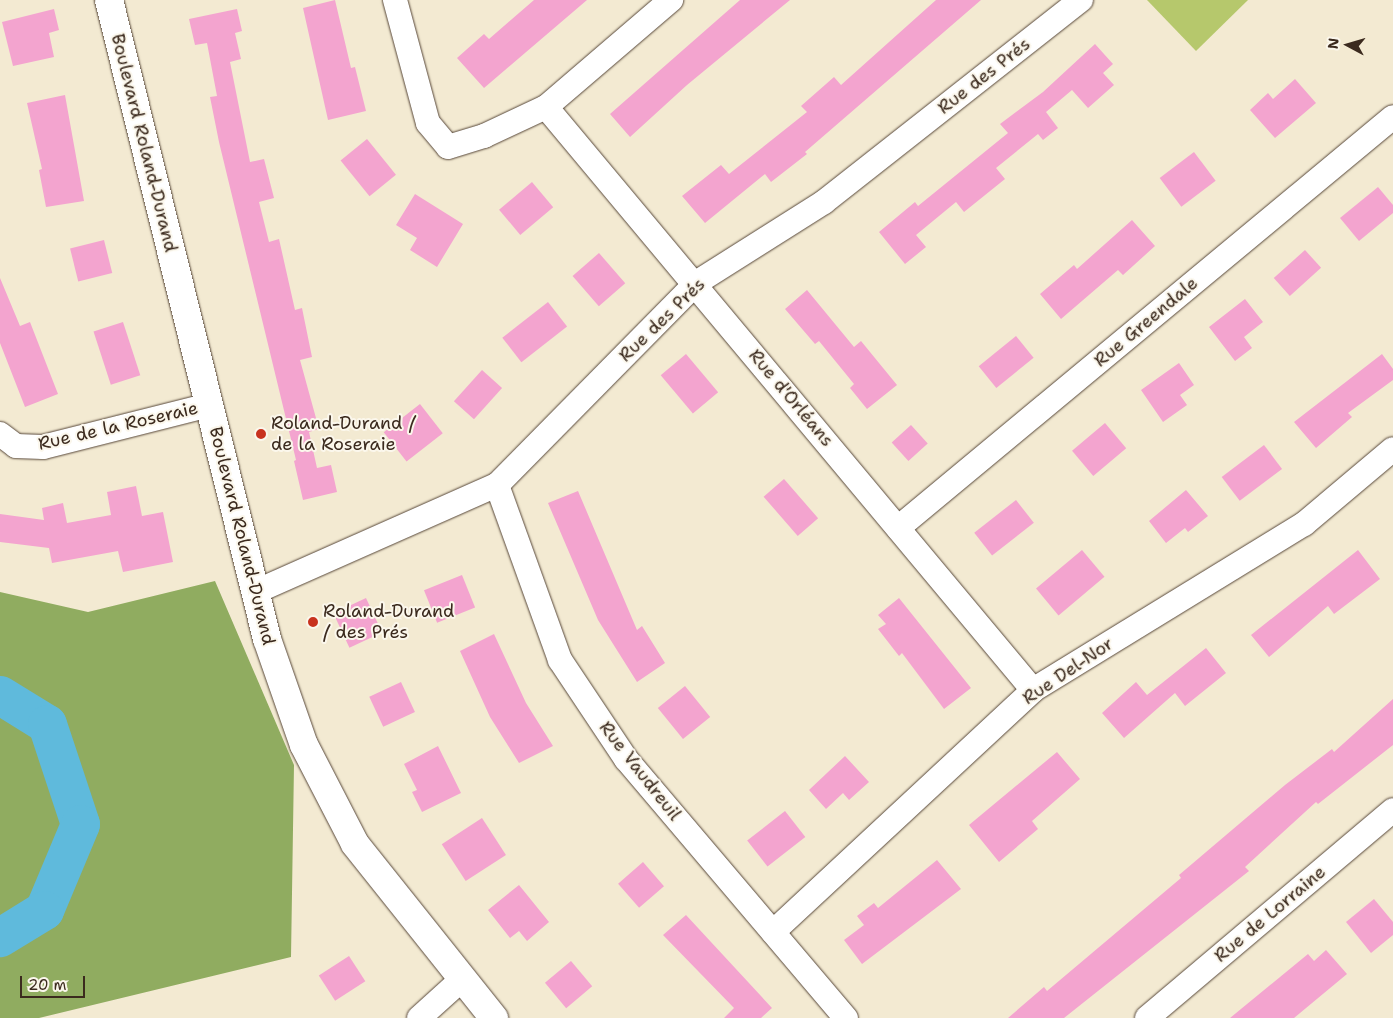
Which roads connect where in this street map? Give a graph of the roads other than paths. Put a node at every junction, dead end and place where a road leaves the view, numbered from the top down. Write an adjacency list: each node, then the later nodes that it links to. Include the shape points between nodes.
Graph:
1 (109, 0): 8 (street, Boulevard Roland-Durand)
2 (395, 0): 5 (street, via 428,123 448,147 484,136)
3 (671, 0): 5 (street)
4 (1081, 0): 7 (street, Rue des Prés, via 824,202)
5 (546, 107): 7 (street, Rue d'Orléans)
6 (1393, 117): 12 (street, Rue Greendale)
7 (696, 283): 11 (street, Rue des Prés); 12 (street, Rue d'Orléans)
8 (209, 405): 9 (street, Rue de la Roseraie, via 43,447 16,446); 13 (street, Boulevard Roland-Durand)
9 (0, 434)
10 (1393, 449): 14 (street, Rue Del-Nor, via 1304,524)
11 (497, 485): 13 (street, Rue des Prés); 16 (street, Rue Vaudreuil, via 560,660 626,759)
12 (898, 528): 14 (street, Rue d'Orléans)
13 (255, 592): 17 (street, Boulevard Roland-Durand, via 266,639 304,745 355,844)
14 (1033, 690): 16 (street, Rue Del-Nor)
15 (1393, 810): 21 (street, Rue de Lorraine)
16 (772, 932): 20 (street, Rue Vaudreuil)
17 (461, 980): 18 (street); 19 (street, Boulevard Roland-Durand)
18 (419, 1018)
19 (494, 1018)
20 (846, 1018)
21 (1147, 1018)

